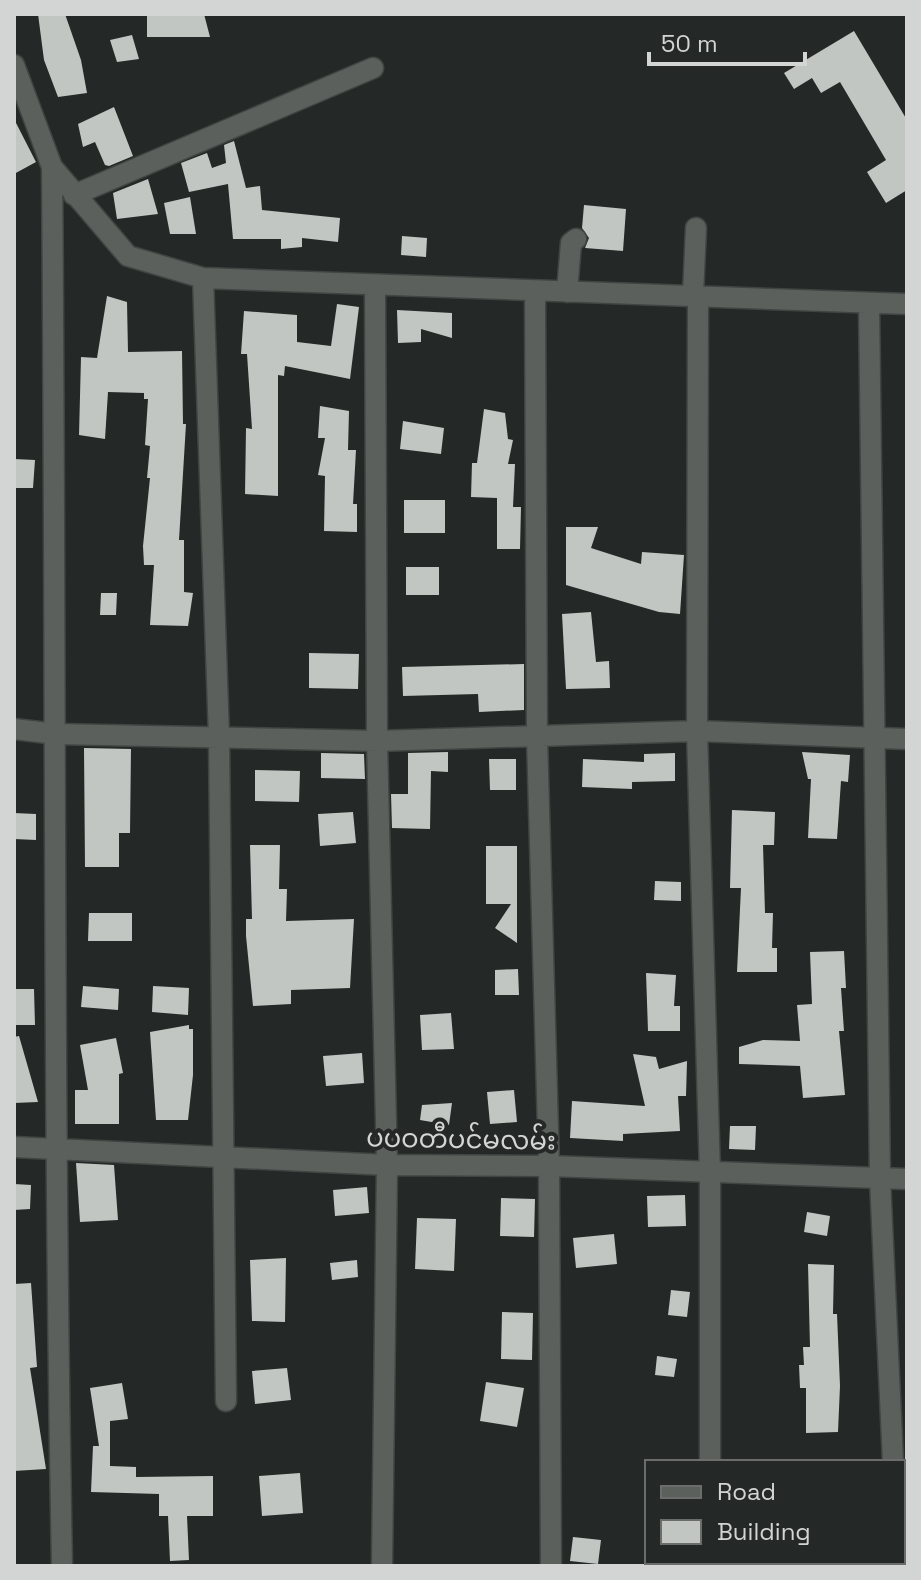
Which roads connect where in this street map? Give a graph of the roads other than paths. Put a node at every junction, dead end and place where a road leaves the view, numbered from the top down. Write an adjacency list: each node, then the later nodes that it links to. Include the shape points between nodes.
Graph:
1 (14, 65): 3 (street)
2 (373, 68): 4 (street)
3 (52, 167): 4 (street); 16 (street)
4 (74, 195): 7 (street, via 128,256)
5 (696, 228): 11 (street)
6 (576, 239): 10 (street, via 571,243)
7 (203, 278): 8 (street); 17 (street)
8 (375, 285): 9 (street); 21 (street)
9 (535, 291): 10 (street); 18 (street)
10 (567, 292): 11 (street)
11 (696, 295): 12 (street); 15 (street)
12 (869, 303): 13 (street); 19 (street)
13 (907, 304)
14 (14, 729): 16 (street)
15 (697, 731): 18 (street); 19 (street); 27 (street)
16 (56, 734): 17 (street); 23 (street)
17 (219, 737): 21 (street); 24 (street)
18 (537, 737): 21 (street); 26 (street)
19 (876, 738): 20 (street); 28 (street)
20 (907, 739)
21 (377, 741): 25 (street)
22 (14, 1147): 23 (street, ပပဝတီပင်မလမ်း)
23 (54, 1148): 24 (street, ပပဝတီပင်မလမ်း); 33 (street)
24 (224, 1159): 25 (street, ပပဝတီပင်မလမ်း); 30 (street)
25 (387, 1165): 26 (street, ပပဝတီပင်မလမ်း); 34 (street)
26 (549, 1166): 27 (street, ပပဝတီပင်မလမ်း); 35 (street)
27 (710, 1174): 28 (street, ပပဝတီပင်မလမ်း); 31 (street)
28 (880, 1179): 29 (street, ပပဝတီပင်မလမ်း); 32 (street)
29 (907, 1179)
30 (226, 1401)
31 (710, 1460)
32 (893, 1460)
33 (62, 1566)
34 (382, 1566)
35 (551, 1566)

